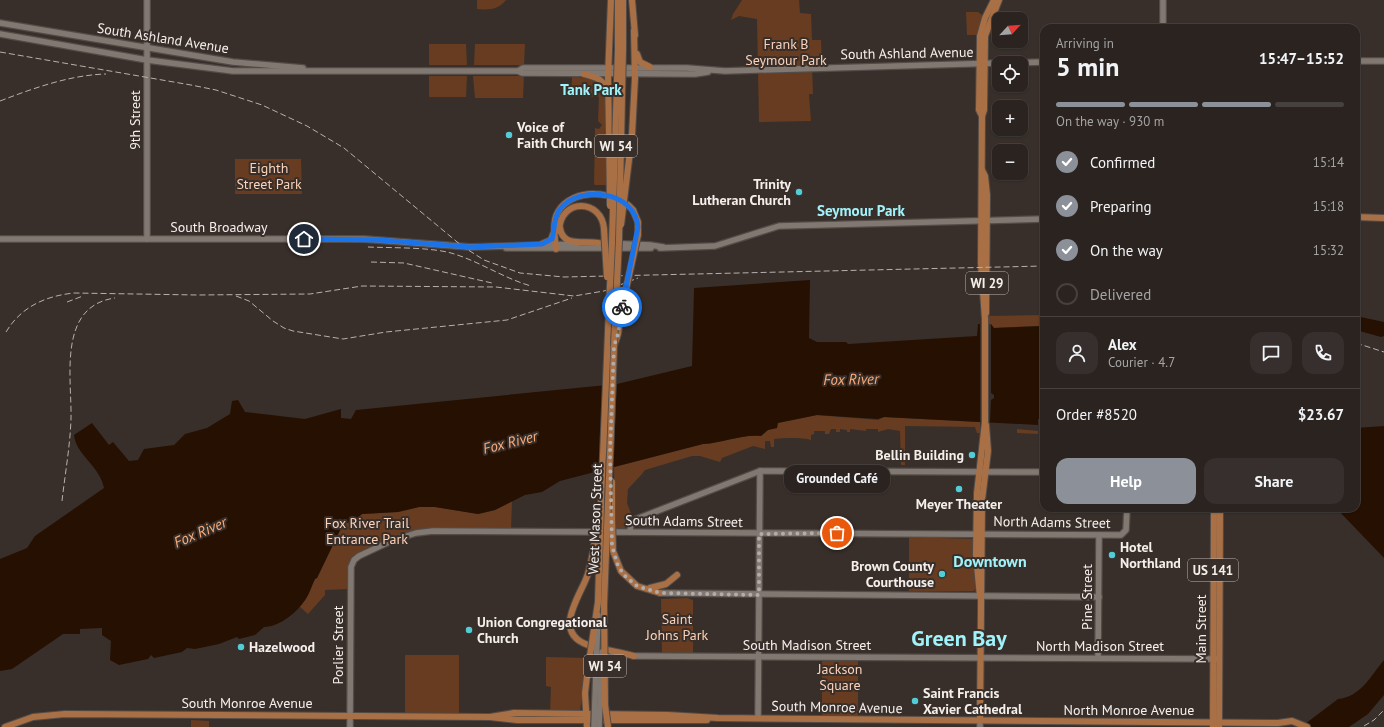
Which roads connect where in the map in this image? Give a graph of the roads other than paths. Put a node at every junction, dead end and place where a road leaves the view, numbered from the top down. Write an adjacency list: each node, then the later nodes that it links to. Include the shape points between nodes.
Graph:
1 (147, 0): 14 (street, 9th Street)
2 (611, 0): 31 (main road)
3 (618, 0): 17 (main road, West Mason Street / WI 54)
4 (623, 0): 17 (main road, West Mason Street / WI 54)
5 (632, 0): 12 (main road)
6 (994, 0): 9 (main road, WI 29)
7 (999, 0): 9 (main road, WI 29)
8 (1163, 0): 11 (street)
9 (992, 9): 25 (main road, WI 29)
10 (0, 23): 15 (street, South Ashland Avenue)
11 (1163, 24)
12 (634, 31): 27 (main road, via 638,59 640,63); 32 (main road)
13 (0, 34): 18 (street, South Ashland Avenue)
14 (147, 37): 15 (street, via 141,43); 16 (street, 9th Street)
15 (132, 46): 16 (street, South Ashland Avenue)
16 (147, 48): 18 (street, 9th Street); 22 (street, South Ashland Avenue)
17 (620, 48): 44 (main road, West Mason Street / WI 54, bridge)
18 (147, 60): 21 (street, South Ashland Avenue); 34 (street, 9th Street)
19 (1360, 61): 20 (street)
20 (1384, 61)
21 (163, 62): 30 (street, South Ashland Avenue); 34 (street, via 155,64)
22 (234, 62): 28 (street, South Ashland Avenue); 30 (street)
23 (1028, 62): 24 (street)
24 (1040, 62)
25 (982, 63): 26 (street, South Ashland Avenue); 33 (street, South Ashland Avenue); 40 (main road, WI 29, via 984,110 981,177)
26 (992, 63)
27 (650, 67): 32 (street, South Ashland Avenue); 33 (street, South Ashland Avenue)
28 (324, 70): 29 (street, South Ashland Avenue); 30 (street, South Ashland Avenue)
29 (518, 70): 31 (street, South Ashland Avenue, via 523,68); 35 (street, South Ashland Avenue, via 522,73)
30 (234, 71)
31 (608, 71): 32 (street, South Ashland Avenue); 35 (street, South Ashland Avenue); 36 (main road)
32 (635, 71): 33 (street, South Ashland Avenue, via 695,74); 44 (main road, bridge, via 632,135)
33 (711, 71)
34 (147, 72): 43 (street, 9th Street)
35 (584, 74): 36 (main road, via 603,82)
36 (608, 99): 44 (main road, bridge, via 610,216)
37 (1360, 218): 38 (main road)
38 (1384, 218)
39 (1040, 219): 40 (street, South Broadway)
40 (984, 221): 49 (street, South Broadway, via 779,226 715,246); 54 (main road, WI 29)
41 (557, 222): 45 (main road, via 566,240); 46 (main road, via 552,239); 47 (main road); 50 (main road, bridge, via 568,209 576,206 586,206 598,213 604,226); 51 (main road, bridge, via 558,212 564,205 585,196 614,196 626,202 633,210 638,222 638,235)
42 (0, 239): 43 (street, South Broadway)
43 (147, 239): 48 (street, South Broadway, via 373,239)
44 (616, 242): 50 (main road, West Mason Street / WI 54, bridge); 51 (main road, West Mason Street / WI 54, bridge)
45 (598, 243): 47 (street, South Broadway); 49 (street, South Broadway)
46 (542, 244): 47 (street, South Broadway); 48 (street, South Broadway)
47 (557, 246): 48 (street, South Broadway); 49 (street, South Broadway)
48 (486, 247)
49 (662, 247)
50 (609, 308): 56 (main road, West Mason Street / WI 54)
51 (614, 346): 52 (main road, West Mason Street / WI 54)
52 (610, 452): 66 (main road, bridge, via 612,546 621,571 631,582); 71 (main road, West Mason Street / WI 54, bridge)
53 (760, 471): 54 (street); 60 (street, via 634,520); 61 (street)
54 (983, 472): 55 (street); 62 (main road, WI 29, via 977,493)
55 (1040, 472)
56 (602, 505): 71 (main road, West Mason Street / WI 54, bridge); 72 (main road, bridge, via 589,570 570,611 572,630 582,642)
57 (1126, 512): 63 (street, North Adams Street, via 1125,532 1121,535)
58 (1214, 512): 76 (main road, Main Street / US 141)
59 (1220, 512): 76 (main road, Main Street / US 141)
60 (630, 532): 61 (street, South Adams Street); 64 (street, South Adams Street, via 433,531 416,533 381,545 359,556)
61 (759, 534): 62 (street, South Adams Street); 68 (street)
62 (979, 534): 63 (street, North Adams Street); 69 (main road, WI 29, via 976,562)
63 (1099, 535): 70 (street, Pine Street)
64 (352, 564): 78 (street, Porlier Street)
65 (677, 575): 66 (main road, via 663,585)
66 (642, 588): 67 (main road)
67 (660, 593): 68 (street)
68 (759, 595): 69 (street); 73 (street)
69 (980, 596): 70 (street); 75 (main road, WI 29)
70 (1099, 597): 74 (street, Pine Street)
71 (601, 603): 81 (main road, WI 54, bridge, via 585,693); 91 (street, West Mason Street, bridge); 92 (street, West Mason Street, bridge); 93 (main road, WI 54, bridge, via 604,705)
72 (634, 656): 73 (street, South Madison Street)
73 (759, 657): 75 (street, South Madison Street); 79 (street)
74 (1098, 658): 75 (street, North Madison Street); 76 (street, North Madison Street)
75 (980, 659): 86 (main road, WI 29)
76 (1216, 659): 77 (main road, Main Street / US 141); 87 (main road, Main Street / US 141)
77 (1219, 703): 84 (main road, via 1223,715); 87 (main road, Main Street / US 141)
78 (350, 716): 81 (main road, South Monroe Avenue, via 490,717 514,713); 89 (main road, South Monroe Avenue, via 54,714 29,718); 90 (street, Porlier Street)
79 (758, 718): 83 (main road, South Monroe Avenue); 86 (main road, South Monroe Avenue)
80 (618, 720): 82 (main road, South Monroe Avenue); 83 (main road, South Monroe Avenue); 94 (main road)
81 (586, 721): 82 (main road, South Monroe Avenue)
82 (603, 721): 83 (main road, South Monroe Avenue)
83 (677, 721)
84 (1237, 722): 85 (main road, North Monroe Avenue); 87 (main road, North Monroe Avenue)
85 (1278, 723): 88 (main road, North Monroe Avenue, via 1287,720); 95 (main road)
86 (980, 724): 87 (main road, North Monroe Avenue)
87 (1216, 725)
88 (1305, 726)
89 (4, 727)
90 (350, 727)
91 (594, 727)
92 (599, 727)
93 (608, 727)
94 (611, 727)
95 (1286, 727)

